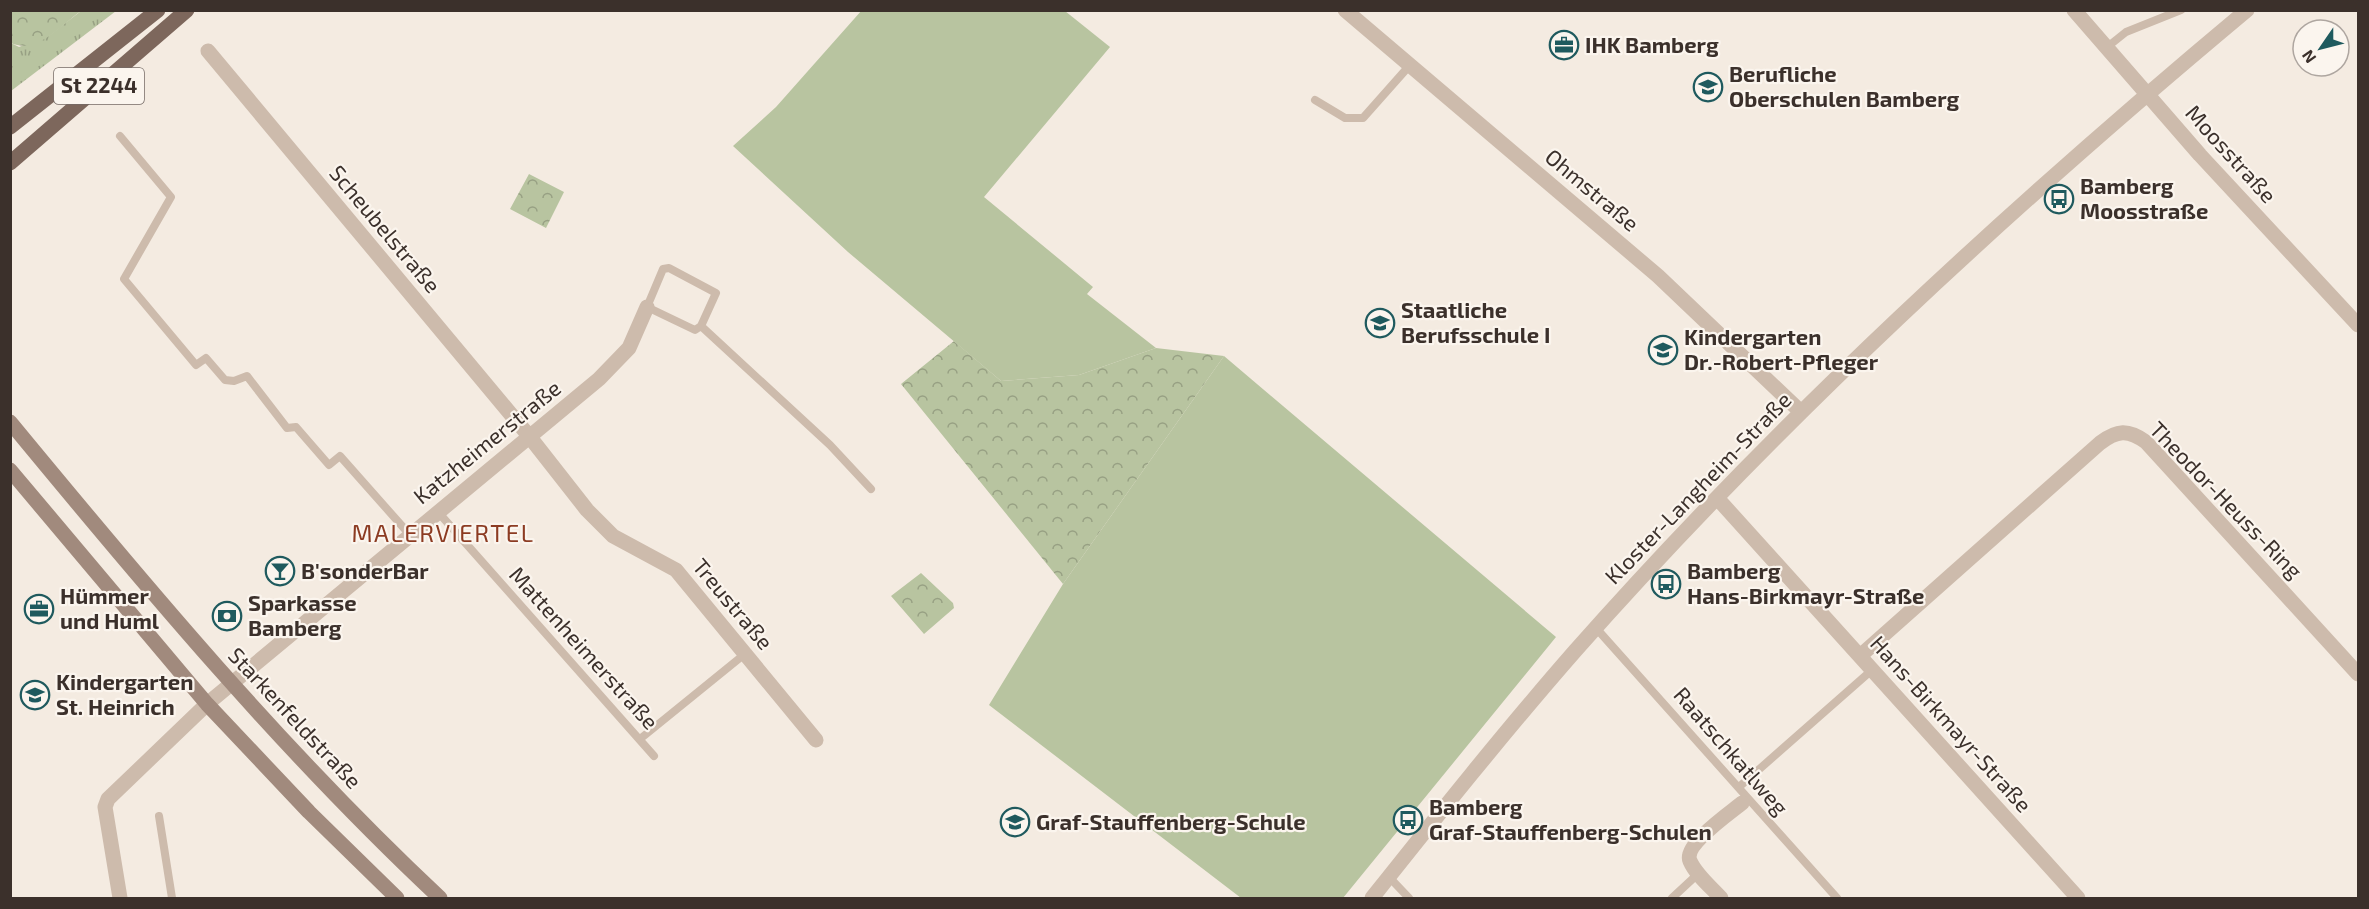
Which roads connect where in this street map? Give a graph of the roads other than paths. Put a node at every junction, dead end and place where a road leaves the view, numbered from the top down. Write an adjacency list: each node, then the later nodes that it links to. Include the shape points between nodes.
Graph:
1 (158, 10): 12 (main road, St 2244)
2 (187, 10): 14 (main road, St 2244)
3 (1345, 10): 9 (street, Ohmstraße)
4 (2074, 10): 7 (street, Moosstraße)
5 (2181, 10): 7 (lane, via 2126,32)
6 (2247, 10): 10 (street, Kloster-Langheim-Straße)
7 (2106, 48): 10 (street, Moosstraße)
8 (208, 51): 20 (street, Scheubelstraße)
9 (1410, 65): 11 (lane, via 1363,118 1345,118); 18 (street, Ohmstraße, via 1658,276)
10 (2147, 95): 16 (street, Moosstraße); 18 (street, Kloster-Langheim-Straße, via 1979,244)
11 (1315, 100)
12 (10, 127)
13 (120, 136): 25 (lane, via 171,197 124,279 196,365 206,357 225,380 247,376 287,428 296,428 329,465 340,456)
14 (10, 163)
15 (647, 308): 17 (lane, via 695,330); 17 (lane, via 663,269 669,268 716,293); 20 (street, Katzheimerstraße, via 629,348 618,362)
16 (2358, 325)
17 (700, 326): 22 (lane)
18 (1801, 412): 23 (street, Kloster-Langheim-Straße)
19 (10, 422): 31 (street, Starkenfeldstraße)
20 (529, 436): 24 (street, Katzheimerstraße); 27 (street, Treustraße, via 587,510 613,536 676,570)
21 (10, 470): 32 (street)
22 (871, 489)
23 (1718, 499): 26 (street, Kloster-Langheim-Straße); 28 (street, Hans-Birkmayr-Straße)
24 (438, 512): 25 (street, Katzheimerstraße); 33 (lane, Mattenheimerstraße)
25 (410, 535): 31 (street, Katzheimerstraße)
26 (1596, 628): 36 (lane, Raatschkatlweg); 40 (street, Kloster-Langheim-Straße)
27 (746, 653): 33 (lane); 34 (street, Treustraße)
28 (1860, 656): 29 (street, Hans-Birkmayr-Straße); 30 (street, Theodor-Heuss-Ring, via 2100,443 2118,432 2128,432 2146,442)
29 (1872, 670): 36 (lane); 50 (street, Hans-Birkmayr-Straße)
30 (2358, 674)
31 (231, 684): 32 (street, Katzheimerstraße); 44 (street, Starkenfeldstraße)
32 (207, 704): 41 (street, Katzheimerstraße, via 108,799 105,807); 43 (street)
33 (640, 739): 35 (lane, Mattenheimerstraße)
34 (816, 740)
35 (654, 756)
36 (1739, 787): 37 (lane, Raatschkatlweg)
37 (1745, 800): 39 (street, via 1694,844 1690,861); 49 (lane, Raatschkatlweg)
38 (159, 816): 42 (lane)
39 (1699, 873): 47 (lane); 48 (street)
40 (1389, 877): 45 (street, Kloster-Langheim-Straße); 46 (lane)
41 (120, 898)
42 (172, 898)
43 (397, 898)
44 (440, 898)
45 (1372, 898)
46 (1409, 898)
47 (1672, 898)
48 (1721, 898)
49 (1837, 898)
50 (2078, 898)

